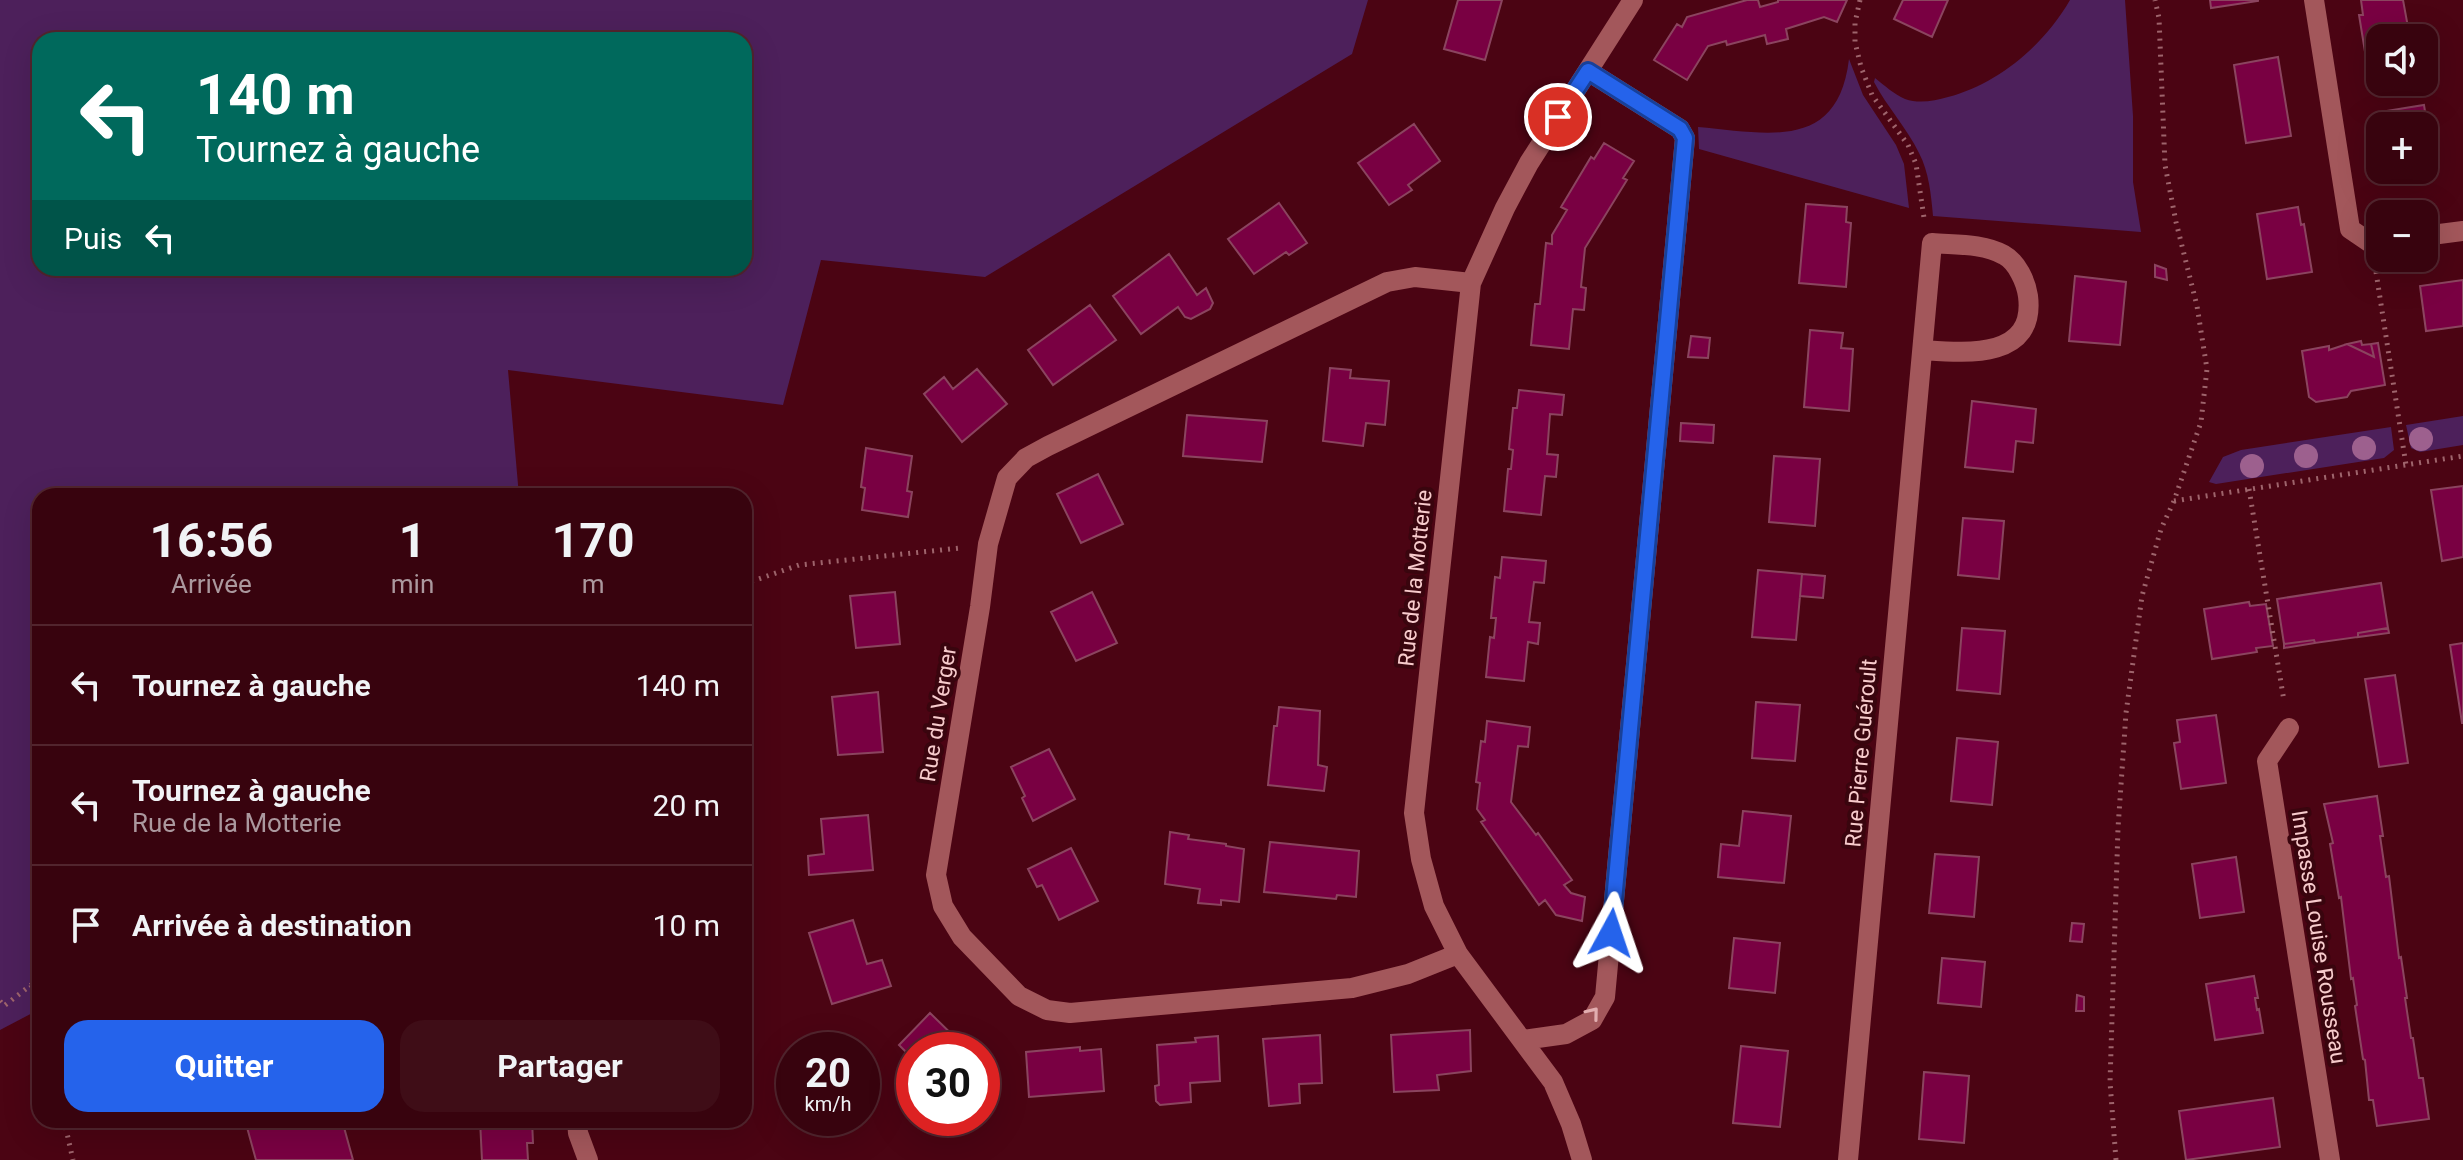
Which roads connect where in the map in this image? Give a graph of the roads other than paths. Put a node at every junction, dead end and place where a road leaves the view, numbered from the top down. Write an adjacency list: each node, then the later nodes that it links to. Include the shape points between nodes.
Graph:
1 (1633, 0): 3 (street, Rue de la Motterie)
2 (2314, 0): 6 (street, via 2350,229)
3 (1588, 71): 7 (street, Rue de la Motterie, via 1529,163); 11 (street, one-way to 3, via 1566,1034 1592,1020 1605,997 1685,138 1680,129)
4 (2463, 231): 5 (street)
5 (2438, 234)
6 (2366, 238)
7 (1471, 283): 10 (street, Rue de la Motterie, via 1414,813 1434,906); 10 (street, Rue du Verger, via 1415,277 1387,282 1048,446 1026,458 1007,478 988,544 936,875 943,906 962,937 1019,996 1047,1010 1070,1013 1352,988)
8 (1923, 350): 8 (street, Rue Pierre Guéroult, via 1932,243 2006,256 2027,286 2029,303 2019,336 1980,352); 15 (street, Rue Pierre Guéroult)
9 (2289, 728): 16 (street, Impasse Louise Rousseau, via 2267,761)
10 (1458, 954): 11 (street, Rue de la Motterie)
11 (1523, 1040): 14 (street, Rue de la Motterie, via 1553,1082)
12 (578, 1128): 13 (street)
13 (588, 1160)
14 (1582, 1160)
15 (1848, 1160)
16 (2330, 1160)

